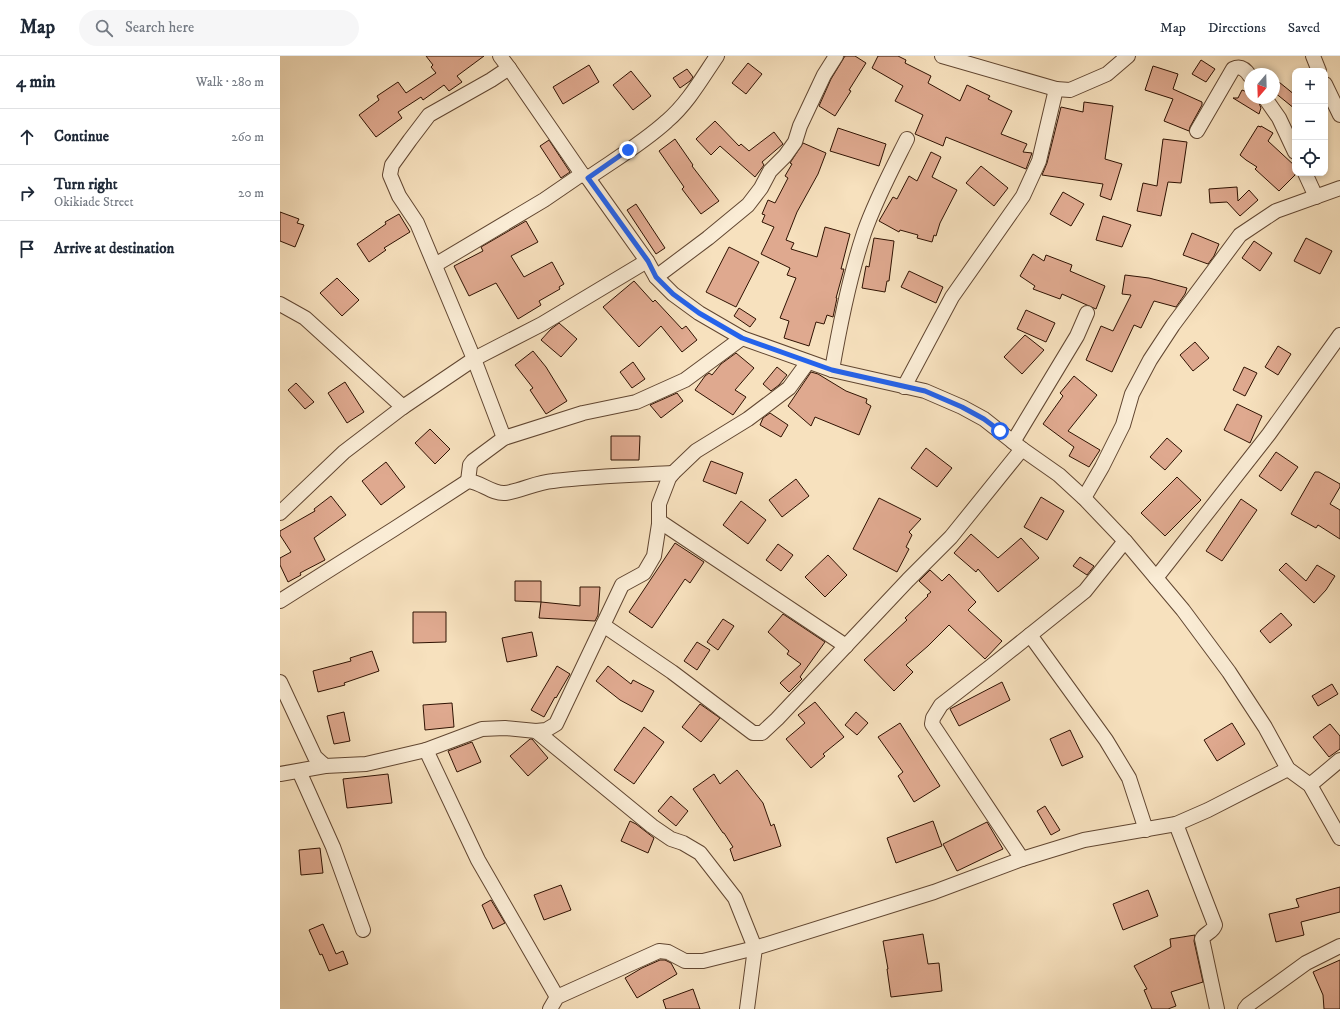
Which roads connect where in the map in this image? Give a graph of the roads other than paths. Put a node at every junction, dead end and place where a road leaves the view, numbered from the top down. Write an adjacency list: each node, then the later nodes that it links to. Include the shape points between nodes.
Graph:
1 (500, 56): 7 (street)
2 (718, 56): 17 (street, via 668,121 649,136)
3 (836, 56): 23 (street, via 824,74 795,142 770,171 748,205)
4 (942, 56): 10 (street)
5 (1128, 56): 10 (street, via 1107,74 1070,90)
6 (1312, 56): 8 (street)
7 (509, 68): 17 (street); 22 (street, via 429,115 392,165 390,175 399,196 417,223)
8 (1318, 68)
9 (1244, 69): 14 (street, via 1233,69)
10 (1056, 89): 31 (street, via 1039,161 1023,196 952,297)
11 (1328, 90): 13 (street)
12 (1270, 104): 16 (street)
13 (1340, 115)
14 (1197, 131)
15 (908, 139): 30 (street, via 864,233 840,326)
16 (1292, 146)
17 (585, 176): 21 (street); 22 (street)
18 (1306, 176): 20 (street)
19 (1340, 188): 20 (street)
20 (1316, 197): 37 (street, via 1276,211 1240,235 1150,360 1132,394 1123,425)
21 (648, 261): 23 (street); 28 (street, via 542,324)
22 (435, 265): 28 (street)
23 (656, 277): 27 (street, via 673,294 699,313)
24 (280, 304): 32 (street, via 305,318)
25 (1087, 313): 34 (street)
26 (1340, 335): 41 (street, via 1269,434)
27 (742, 338): 29 (street); 33 (street, via 685,380 636,402 584,413)
28 (474, 359): 32 (street); 33 (street)
29 (808, 362): 30 (street); 35 (street, via 789,388 748,419 696,451)
30 (832, 370): 31 (street)
31 (904, 387): 34 (street, via 925,391 962,407 984,419)
32 (403, 407): 38 (street, via 344,452)
33 (504, 438): 36 (street, via 472,461)
34 (1017, 446): 37 (street, via 1059,476); 45 (street, via 951,537)
35 (673, 474): 36 (street, via 551,481 504,493 494,492 476,482); 39 (street, via 659,504)
36 (468, 481): 42 (street)
37 (1084, 498): 40 (street)
38 (280, 513)
39 (659, 521): 43 (street, via 654,556 644,573 622,585); 45 (street)
40 (1125, 541): 41 (street); 44 (street, via 1085,591)
41 (1156, 578): 51 (street, via 1229,672 1265,727)
42 (280, 600)
43 (603, 625): 45 (street, via 753,732 762,733); 47 (street, via 556,724 546,730)
44 (1030, 636): 56 (street, via 1122,766 1129,778); 58 (street, via 941,705 932,724)
45 (846, 646)
46 (280, 682): 50 (street, via 315,757)
47 (536, 731): 48 (street, via 482,729); 61 (street, via 652,826 671,839 700,853 735,898)
48 (426, 750): 50 (street, via 366,764); 62 (street, via 478,860)
49 (1340, 760): 54 (street)
50 (325, 766): 52 (street)
51 (1288, 769): 54 (street); 55 (street)
52 (299, 771): 53 (street); 59 (street, via 333,847)
53 (280, 774)
54 (1310, 785): 57 (street)
55 (1176, 824): 56 (street); 64 (street, via 1215,925 1202,939)
56 (1146, 830): 58 (street, via 1084,840)
57 (1340, 838)
58 (1022, 859): 61 (street, via 934,892)
59 (363, 930)
60 (1340, 946): 65 (street, via 1306,964)
61 (755, 948): 62 (street, via 703,962 685,961 668,952 659,951); 63 (street)
62 (554, 1003)
63 (747, 1009)
64 (1217, 1009)
65 (1245, 1009)

